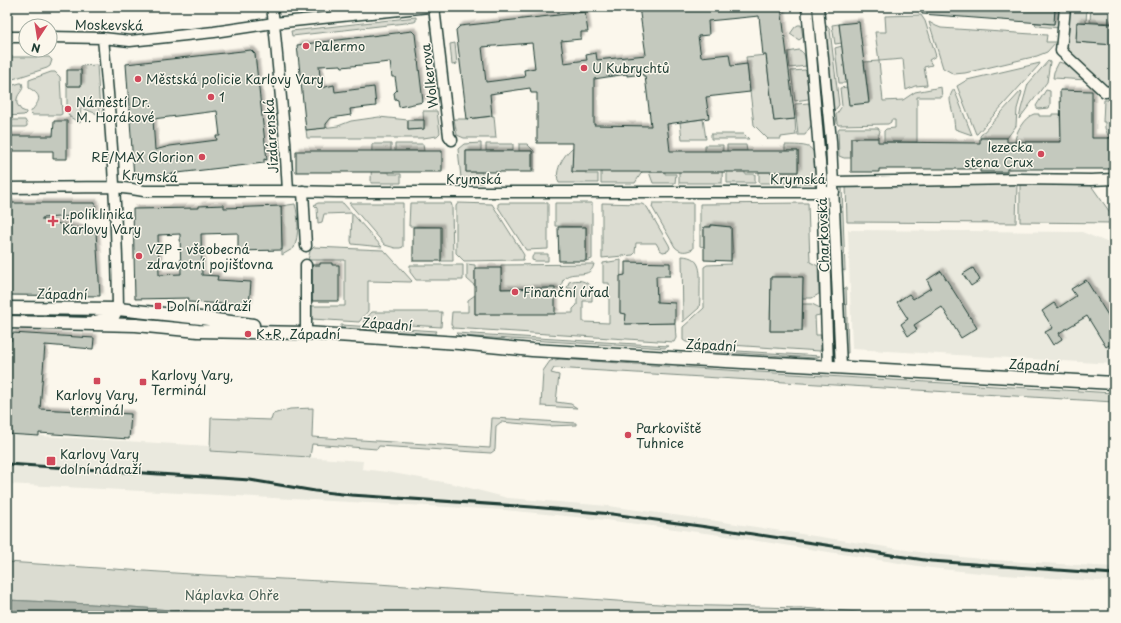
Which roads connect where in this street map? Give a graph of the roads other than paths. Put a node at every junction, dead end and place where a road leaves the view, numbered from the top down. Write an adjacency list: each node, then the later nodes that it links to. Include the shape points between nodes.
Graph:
1 (272, 7): 7 (street, Jízdárenská)
2 (429, 7): 7 (street, Moskevská)
3 (434, 7): 13 (street, Wolkerova, via 449,136)
4 (807, 7): 20 (street, Charkovská)
5 (818, 7): 16 (street, Charkovská)
6 (1065, 7): 12 (street, via 1061,51 1105,92)
7 (274, 23): 11 (street, Moskevská, via 130,41); 18 (street, Jízdárenská)
8 (7, 37): 9 (street)
9 (18, 37)
10 (58, 37): 11 (street, Moskevská)
11 (103, 38): 15 (street)
12 (1114, 91)
13 (452, 140)
14 (1114, 179): 16 (street, Krymská, via 1019,179)
15 (113, 187): 17 (street); 18 (street, Krymská, via 144,191); 24 (street)
16 (834, 187): 20 (street, Krymská); 29 (street, Charkovská)
17 (7, 188)
18 (288, 191): 19 (street, Krymská)
19 (303, 192): 20 (street, Krymská); 21 (street)
20 (822, 192): 28 (street, Charkovská)
21 (306, 246)
22 (306, 265): 27 (street)
23 (7, 308): 24 (street, Západní)
24 (118, 309): 26 (street, Západní, via 114,317); 27 (street, Západní)
25 (7, 322): 26 (street, Západní)
26 (82, 324): 27 (street, Západní, via 136,325 198,331)
27 (306, 333): 28 (street, Západní, via 532,350)
28 (828, 366): 29 (street, Západní)
29 (841, 367): 30 (street, Západní)
30 (1114, 383)

